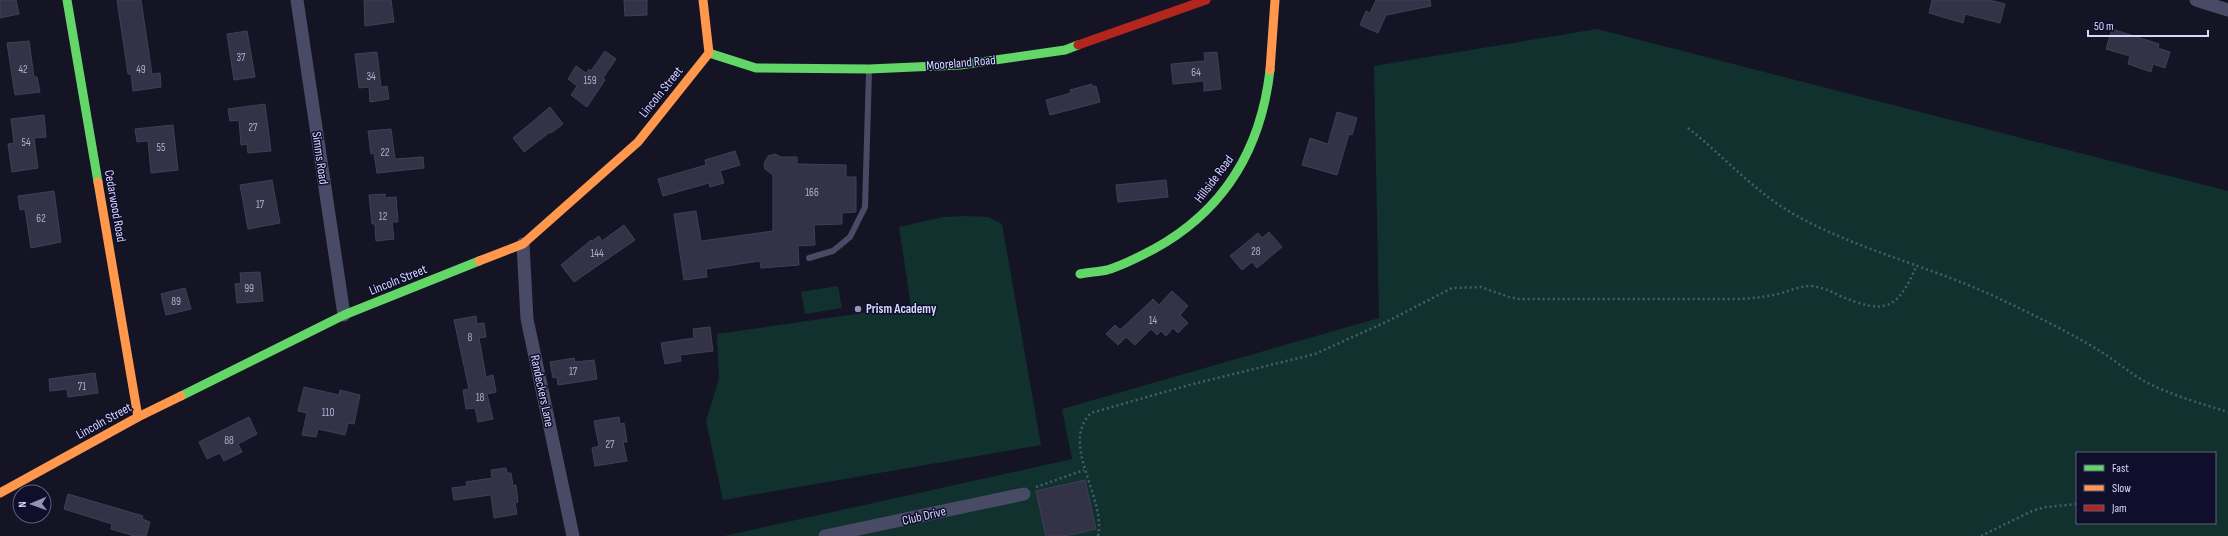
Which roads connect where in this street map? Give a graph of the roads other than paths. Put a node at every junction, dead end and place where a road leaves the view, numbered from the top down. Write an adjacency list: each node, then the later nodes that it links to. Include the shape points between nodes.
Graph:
1 (67, 0): 14 (street, Cedarwood Road)
2 (297, 0): 13 (street, Simms Road)
3 (703, 0): 8 (street)
4 (1206, 0): 9 (street, Mooreland Road, via 1065,50 960,65)
5 (1274, 0): 12 (street, Hillside Road, via 1273,39 1263,110 1254,140 1240,170 1215,205 1186,230 1110,270)
6 (2196, 0): 7 (street)
7 (2228, 10)
8 (709, 53): 9 (street, Mooreland Road, via 756,68); 10 (street, Lincoln Street, via 638,142)
9 (869, 68): 11 (lane, via 866,207 850,237 833,251)
10 (523, 244): 13 (street, Lincoln Street); 17 (street, Randeckers Lane, via 527,319)
11 (809, 258)
12 (1080, 274)
13 (344, 315): 14 (street, Lincoln Street)
14 (138, 417): 15 (street, Lincoln Street)
15 (0, 493)
16 (1024, 494): 18 (street, Club Drive)
17 (573, 536)
18 (825, 536)

